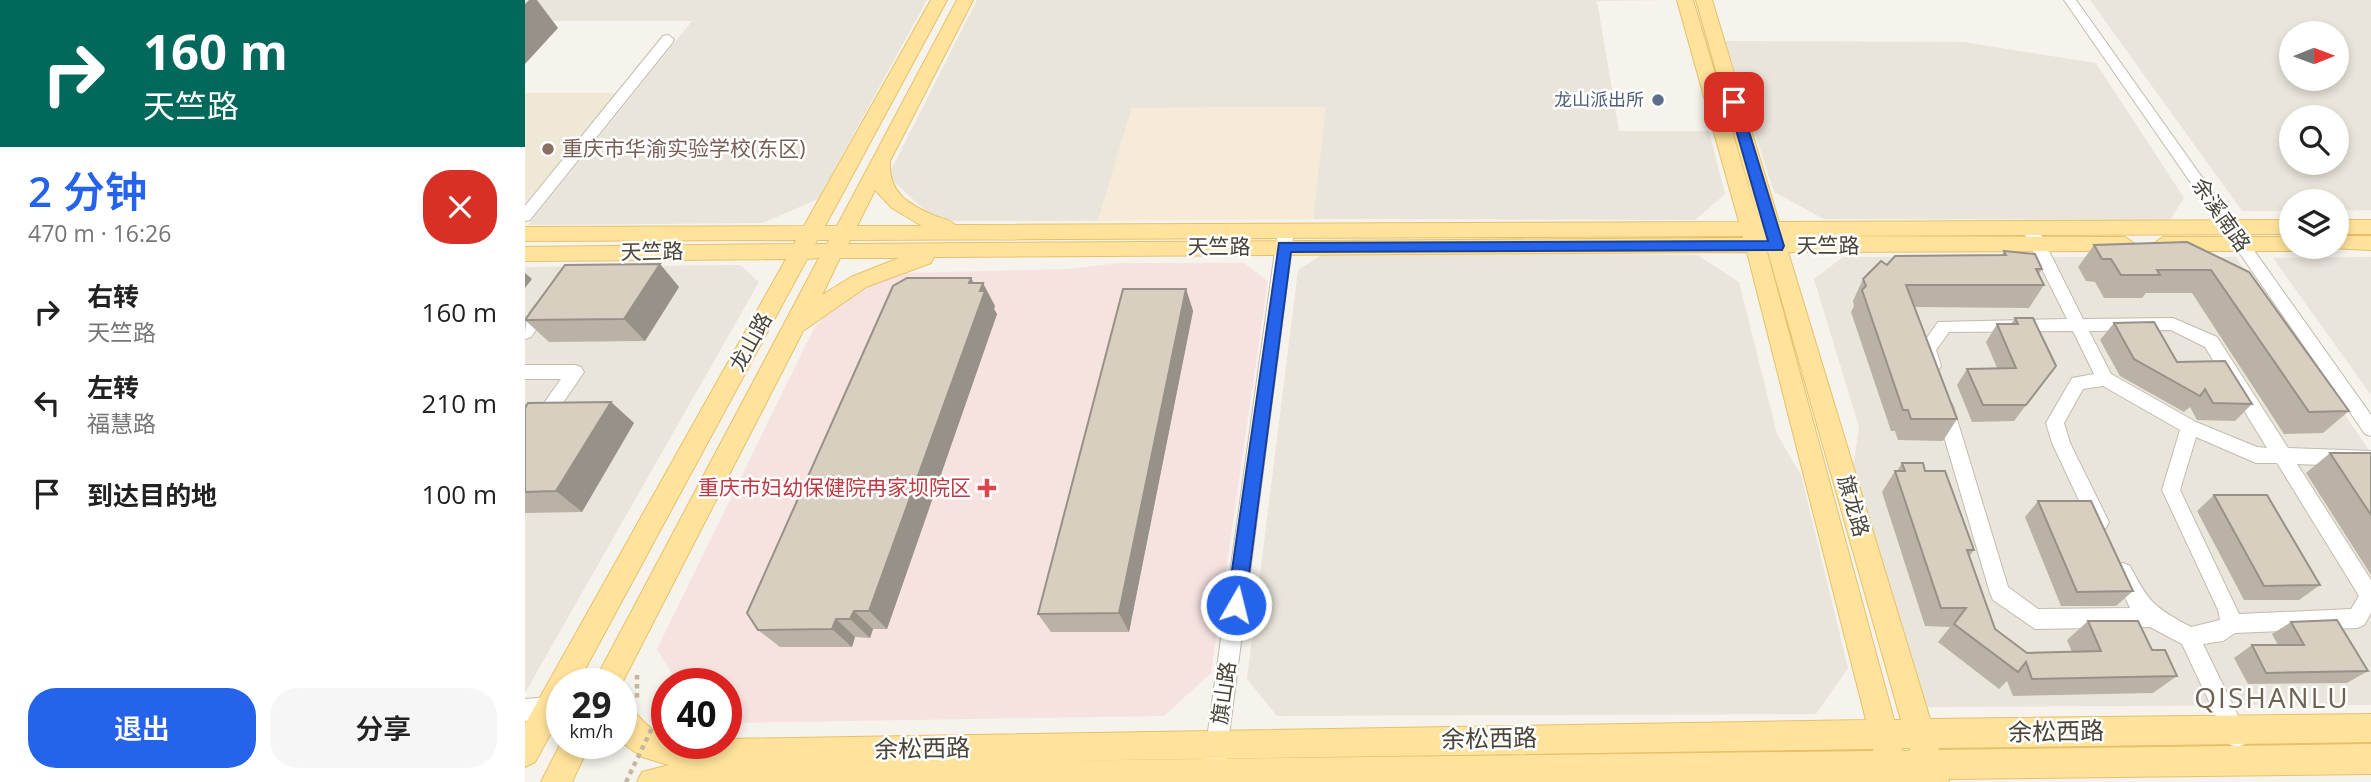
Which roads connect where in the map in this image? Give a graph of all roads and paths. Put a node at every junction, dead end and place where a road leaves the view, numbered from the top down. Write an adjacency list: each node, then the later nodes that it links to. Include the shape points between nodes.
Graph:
1 (939, 0): 18 (main road, 龙山路)
2 (965, 0): 7 (main road, 龙山路)
3 (1685, 0): 17 (main road)
4 (1704, 0): 17 (main road)
5 (2070, 0): 15 (street, 余溪南路)
6 (668, 39): 8 (street)
7 (881, 159): 12 (main road, via 881,183 922,219); 19 (main road, 龙山路)
8 (525, 216)
9 (2349, 227): 10 (main road)
10 (2371, 227)
11 (2279, 229): 15 (main road, 天竺路)
12 (990, 231): 16 (main road, 天竺路); 19 (main road, 天竺路)
13 (525, 234): 18 (main road, 天竺路)
14 (2033, 236): 15 (main road, 天竺路); 17 (main road, 天竺路); 28 (street)
15 (2236, 236): 20 (main road, 天竺路); 34 (street, 余溪南路)
16 (1285, 238): 17 (main road, 天竺路); 23 (main road, 天竺路); 50 (street, 旗山路)
17 (1764, 238): 47 (main road); 48 (main road, 旗龙路)
18 (807, 241): 19 (main road, 天竺路); 24 (main road, 天竺路); 41 (main road, 龙山路)
19 (838, 241): 23 (main road, 天竺路); 30 (main road, 龙山路)
20 (2279, 242)
21 (2349, 243): 22 (main road)
22 (2371, 243)
23 (963, 249): 30 (main road, via 896,265 848,285)
24 (585, 253): 25 (main road, 天竺路); 26 (street)
25 (525, 254)
26 (570, 273)
27 (555, 293): 29 (street)
28 (2078, 324): 32 (street); 36 (street, via 2173,324 2211,342); 38 (street, via 1944,326 1927,349 2000,593 2035,619)
29 (525, 333)
30 (787, 337): 42 (main road, 龙山路)
31 (525, 372): 35 (street, via 575,372)
32 (2105, 379): 33 (street); 38 (street, via 2078,383 2055,423 2139,604)
33 (2190, 427): 36 (street, via 2256,455); 39 (street, via 2171,490)
34 (2371, 429)
35 (525, 445)
36 (2284, 457): 37 (street); 39 (street, via 2370,596 2357,618)
37 (2371, 459)
38 (2152, 617): 40 (street)
39 (2231, 624): 40 (street, via 2223,631)
40 (2189, 638): 46 (street)
41 (565, 668)
42 (622, 668)
43 (546, 704): 51 (main road, 龙山路)
44 (637, 714): 61 (path, bridge, via 653,726)
45 (2371, 728): 46 (main road, 余松西路)
46 (2234, 730): 48 (main road, 余松西路); 55 (street)
47 (1883, 734): 48 (main road, 余松西路); 50 (main road, 余松西路); 56 (main road)
48 (1921, 734): 57 (main road, 旗龙路)
49 (637, 738): 50 (main road, 余松西路, via 667,752 697,754)
50 (1218, 743): 58 (street, 旗山路)
51 (525, 752)
52 (568, 759): 59 (main road)
53 (573, 759): 60 (main road)
54 (2371, 759): 55 (main road, 余松西路)
55 (2248, 760): 57 (main road, 余松西路)
56 (1893, 773): 57 (main road, 余松西路); 58 (main road, 余松西路)
57 (1932, 773)
58 (1213, 779): 62 (main road, 余松西路, via 690,778)
59 (556, 782)
60 (569, 782)
61 (626, 782)
62 (652, 782)

